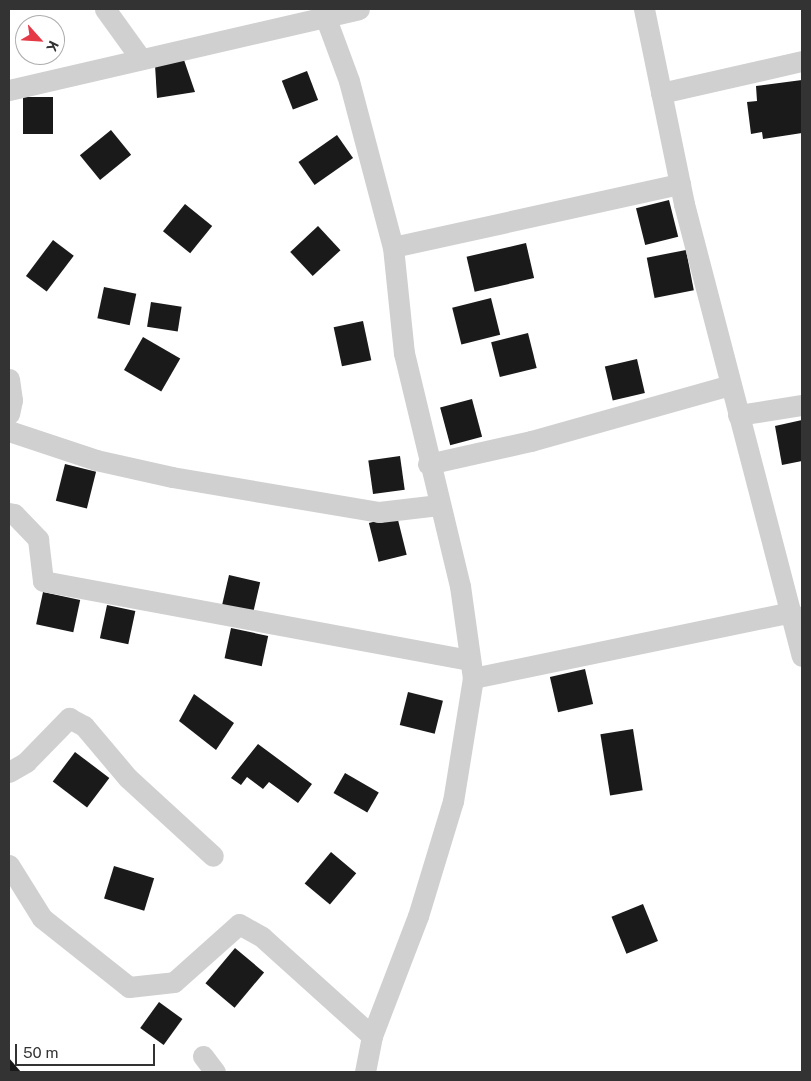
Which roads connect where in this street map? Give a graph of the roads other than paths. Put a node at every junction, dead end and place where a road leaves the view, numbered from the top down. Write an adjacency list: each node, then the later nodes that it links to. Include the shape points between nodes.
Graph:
1 (105, 9): 5 (street)
2 (359, 9): 4 (street)
3 (644, 9): 8 (street)
4 (325, 16): 5 (street); 10 (street, via 357,109)
5 (141, 59): 7 (street)
6 (802, 61): 8 (street)
7 (9, 90)
8 (661, 93): 9 (street)
9 (680, 184): 10 (street); 12 (street)
10 (393, 247): 17 (street, via 404,353)
11 (9, 379): 14 (street, via 12,400)
12 (730, 385): 15 (street); 17 (street, via 530,441)
13 (802, 405): 15 (street)
14 (9, 414)
15 (738, 415): 20 (street)
16 (9, 431): 18 (street, via 96,460 191,480 379,512)
17 (428, 464): 18 (street)
18 (439, 505): 22 (street, via 460,586)
19 (9, 512): 22 (street, via 38,539 43,581)
20 (790, 612): 21 (street); 22 (street)
21 (802, 656)
22 (471, 669): 26 (street, via 453,801 418,916)
23 (9, 772): 24 (street, via 26,762 69,718 84,726 128,778)
24 (214, 856)
25 (9, 865): 26 (street, via 42,918 129,986 174,982 239,924 262,937)
26 (372, 1036): 27 (street)
27 (365, 1072)

